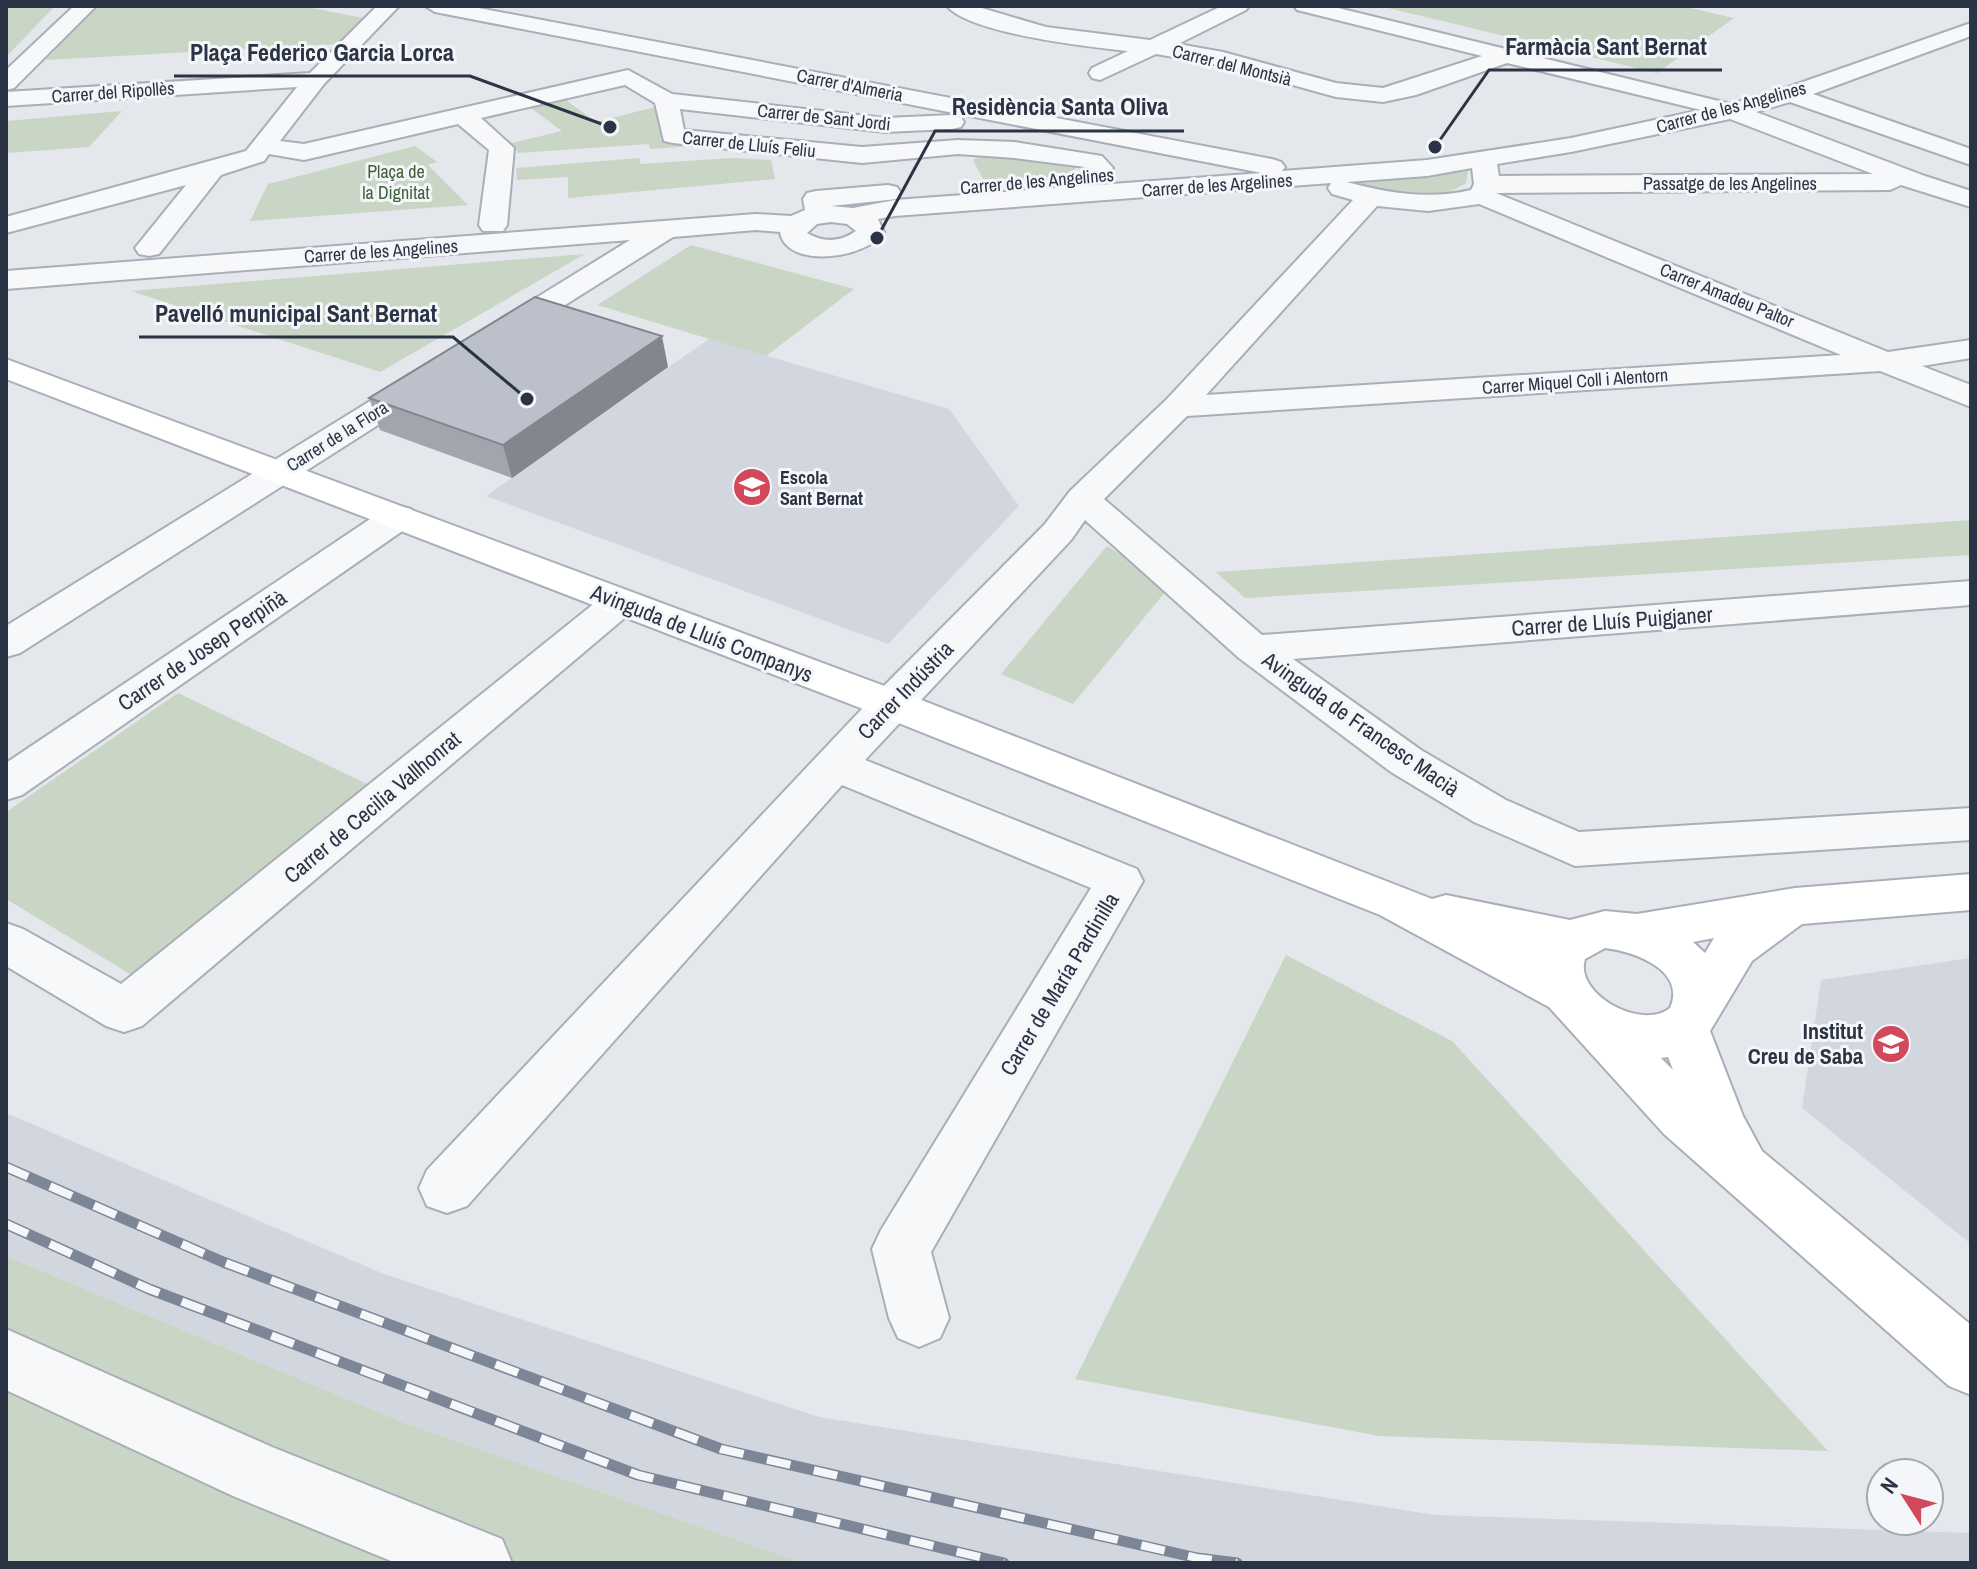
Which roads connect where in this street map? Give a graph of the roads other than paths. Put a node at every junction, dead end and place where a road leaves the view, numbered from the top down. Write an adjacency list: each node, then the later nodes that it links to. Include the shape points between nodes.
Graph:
1 (86, 6): 12 (street)
2 (389, 6): 11 (street)
3 (435, 6): 18 (street, Carrer d'Almeria)
4 (957, 6): 8 (street, Carrer del Montsià, via 1040,35)
5 (1239, 6): 8 (street)
6 (1304, 6): 9 (street)
7 (1971, 29): 13 (street, Carrer de les Angelines)
8 (1154, 47): 9 (street, Carrer del Montsià, via 1203,54 1331,90 1387,95); 10 (street)
9 (1505, 56): 16 (street)
10 (1100, 73)
11 (316, 79): 14 (street, Carrer del Ripollès); 20 (street)
12 (6, 83)
13 (1791, 94): 16 (street, Carrer de les Angelines); 23 (street)
14 (6, 99)
15 (666, 100): 17 (street, Carrer de Sant Jordi, via 628,77); 19 (street, Carrer de Sant Jordi); 22 (street, Carrer de Lluís Feliu, via 673,136)
16 (1732, 111): 29 (street, Carrer de les Angelines, via 1571,145); 30 (street)
17 (462, 115): 20 (street, via 304,152); 37 (street, via 502,148)
18 (1026, 119): 19 (street, Carrer de Sant Jordi); 24 (street, Carrer d'Almeria)
19 (885, 125): 22 (street)
20 (263, 146): 26 (street, via 255,156)
21 (958, 147): 22 (street); 27 (street, via 1093,161); 31 (street)
22 (862, 155): 32 (street)
23 (1971, 157)
24 (1257, 163): 27 (street, Carrer de les Angelines); 28 (street, Carrer d'Almeria)
25 (1971, 169): 30 (street, Passatge de les Angelines)
26 (212, 170): 36 (street); 37 (street, Carrer de les Angelines, via 149,248)
27 (1106, 176): 31 (street, Carrer de les Angelines)
28 (1311, 178): 29 (street, Carrer de les Argelines, via 1427,168); 33 (street, Carrer d'Almeria); 35 (street, Carrer de les Argelines, via 949,205 861,222 867,236 825,248 793,235)
29 (1484, 180): 30 (street, Passatge de les Angelines); 33 (street, Carrer d'Almeria, via 1458,202); 41 (street, Carrer Amadeu Paltor)
30 (1916, 182): 34 (street)
31 (978, 186): 32 (street, Carrer de les Angelines)
32 (879, 194): 35 (street, Carrer de les Angelines)
33 (1370, 198): 44 (street, Carrer Indústria)
34 (1971, 199)
35 (811, 213): 37 (street, Carrer de les Angelines); 38 (street, Carrer de les Angelines)
36 (6, 225)
37 (493, 225)
38 (668, 228): 39 (street, Carrer de les Angelines); 45 (street, Carrer de la Flora)
39 (6, 280)
40 (1971, 349): 41 (street, Carrer Miquel Coll i Alentorn)
41 (1890, 361): 43 (street, Carrer Amadeu Paltor); 44 (street, Carrer Miquel Coll i Alentorn)
42 (6, 368): 45 (street, Avinguda de Lluís Companys)
43 (1971, 397)
44 (1178, 407): 46 (street, Carrer Indústria)
45 (280, 472): 47 (street, Avinguda de Lluís Companys); 50 (street, Carrer de la Flora)
46 (1083, 499): 51 (street, Avinguda de Francesc Macià); 52 (street, Carrer Indústria, via 1058,532)
47 (398, 517): 49 (street, Avinguda de Lluís Companys); 54 (street, Carrer de Josep Perpiñà)
48 (1971, 593): 51 (street, Carrer de Lluís Puigjaner)
49 (620, 602): 52 (street, Avinguda de Lluís Companys); 61 (street, Carrer de Cecilia Vallhonrat, via 124,1011)
50 (6, 644)
51 (1253, 649): 55 (street, Avinguda de Francesc Macià, via 1406,761 1490,811 1575,849)
52 (891, 704): 53 (street, Carrer Indústria); 57 (street, Avinguda de Lluís Companys)
53 (835, 765): 65 (street, Carrer Indústria); 66 (street, Carrer de María Pardinilla, via 1120,881 901,1249)
54 (6, 784)
55 (1971, 824)
56 (1971, 892): 58 (street)
57 (1397, 902): 60 (street); 62 (street)
58 (1795, 906): 59 (street); 63 (street, via 1735,947)
59 (1636, 933): 60 (street, via 1600,929); 63 (street, via 1665,947 1688,967)
60 (1571, 939): 62 (street, via 1557,963 1558,977)
61 (6, 942)
62 (1579, 1006): 63 (street, via 1630,1036 1651,1038); 64 (street, via 1683,1117)
63 (1691, 1014): 64 (street, via 1720,1125)
64 (1750, 1176): 68 (street)
65 (447, 1188)
66 (919, 1318)
67 (6, 1359): 69 (street, via 256,1473)
68 (1971, 1365)
69 (478, 1563)

